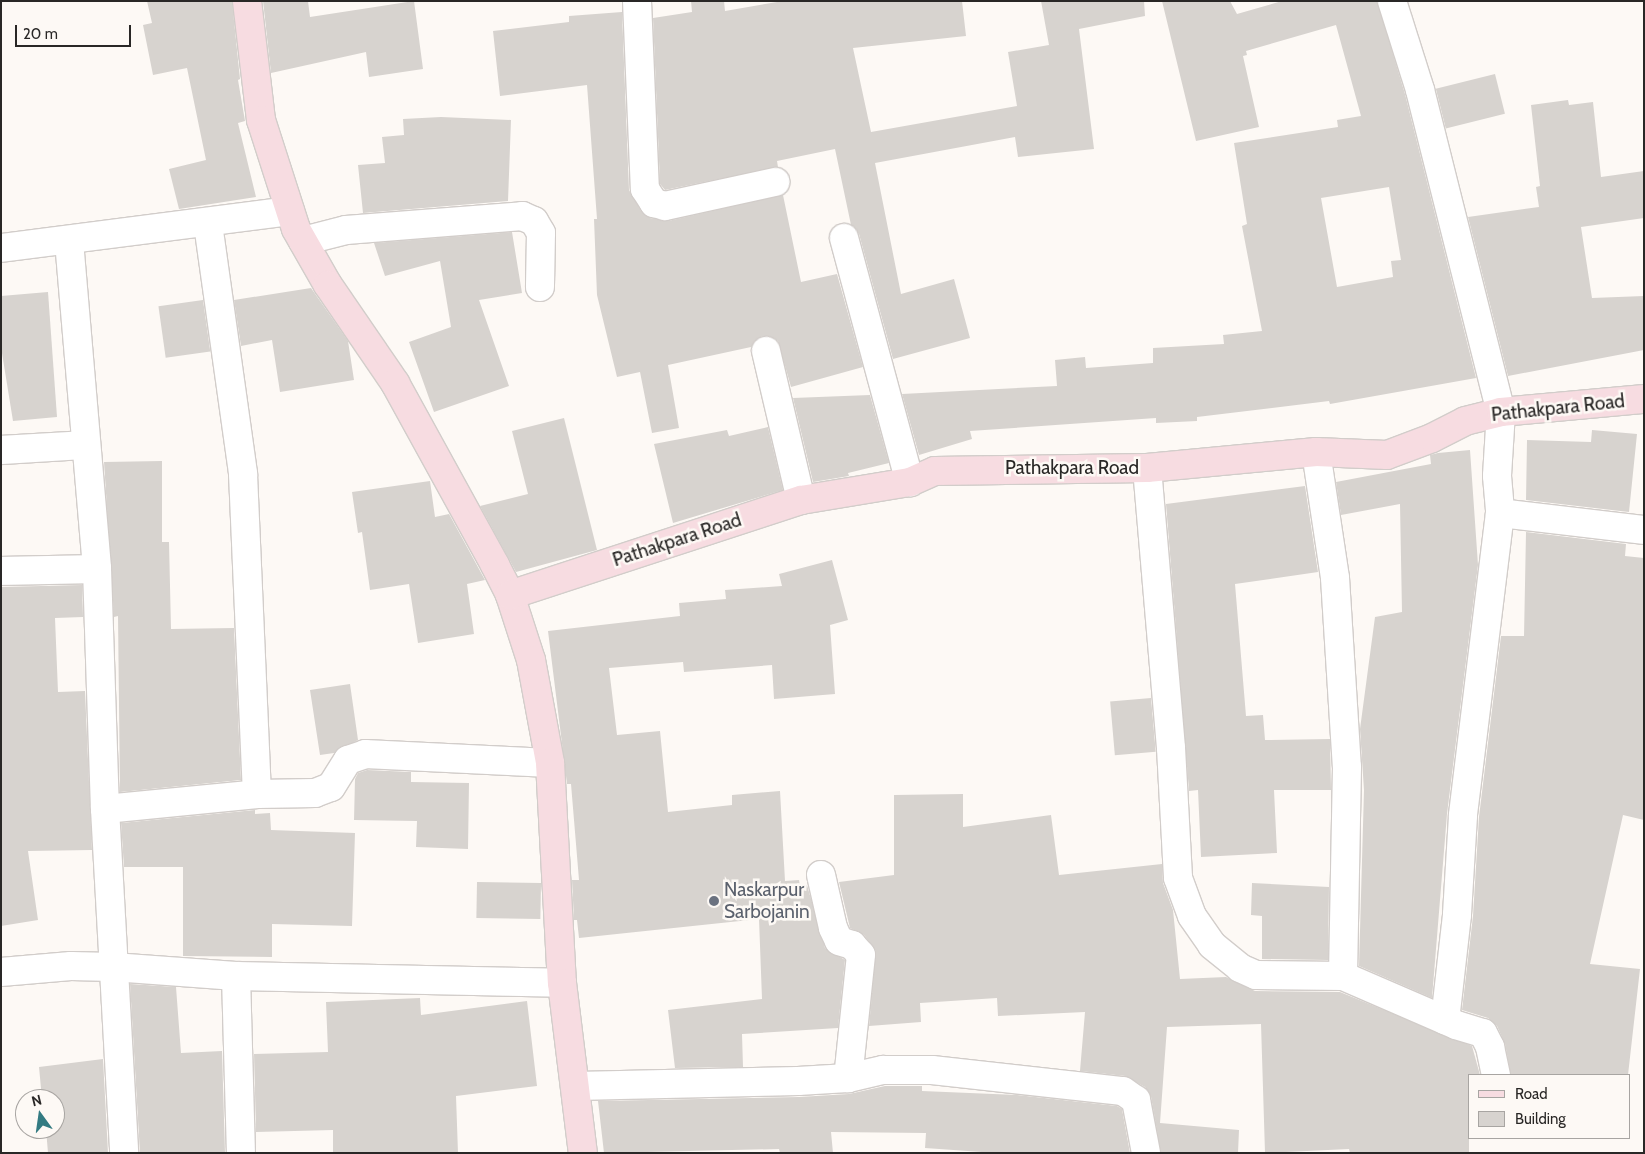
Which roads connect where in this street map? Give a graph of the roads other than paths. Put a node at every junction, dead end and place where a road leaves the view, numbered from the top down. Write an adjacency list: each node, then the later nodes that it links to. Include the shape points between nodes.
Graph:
1 (636, 1): 4 (street, via 645,190 654,203 665,206)
2 (1392, 1): 14 (street, via 1420,90)
3 (250, 2): 5 (street, via 261,120)
4 (776, 182)
5 (290, 212): 6 (street); 9 (street)
6 (208, 224): 8 (street); 27 (street, via 243,474)
7 (844, 238): 19 (street)
8 (70, 241): 10 (street); 15 (street)
9 (303, 241): 11 (street, via 346,230 522,216 534,221 541,234); 25 (street, via 395,383)
10 (1, 248)
11 (540, 287)
12 (766, 351): 20 (street)
13 (1644, 399): 14 (street, Pathakpara Road)
14 (1500, 412): 17 (street, Pathakpara Road, via 1464,421 1387,455); 21 (street)
15 (86, 445): 16 (street); 23 (street)
16 (1, 450)
17 (1316, 452): 18 (street, Pathakpara Road); 33 (street, via 1335,578 1347,767)
18 (1147, 468): 19 (street, Pathakpara Road, via 936,471); 33 (street, via 1176,863 1183,898 1212,945 1240,968 1256,975)
19 (910, 482): 20 (street, Pathakpara Road)
20 (801, 500): 25 (street, Pathakpara Road)
21 (1500, 513): 22 (street); 35 (street, via 1462,816 1457,914)
22 (1644, 530)
23 (97, 569): 24 (street); 28 (street)
24 (1, 572)
25 (510, 595): 26 (street, via 532,660)
26 (550, 763): 27 (street, via 365,754 348,760 331,786 315,792); 34 (street)
27 (257, 794): 28 (street)
28 (105, 809): 30 (street)
29 (821, 875): 37 (street, via 839,941 852,945 861,955)
30 (113, 967): 31 (street, via 71,966); 32 (street); 39 (street)
31 (1, 972)
32 (236, 976): 34 (street); 40 (street)
33 (1343, 976): 35 (street)
34 (562, 982): 38 (street)
35 (1445, 1020): 36 (street, via 1483,1033 1490,1047)
36 (1496, 1074)
37 (848, 1078): 38 (street); 42 (street, via 883,1070 932,1070 1124,1091 1136,1100)
38 (576, 1086): 41 (street)
39 (124, 1153)
40 (241, 1153)
41 (583, 1153)
42 (1146, 1153)

